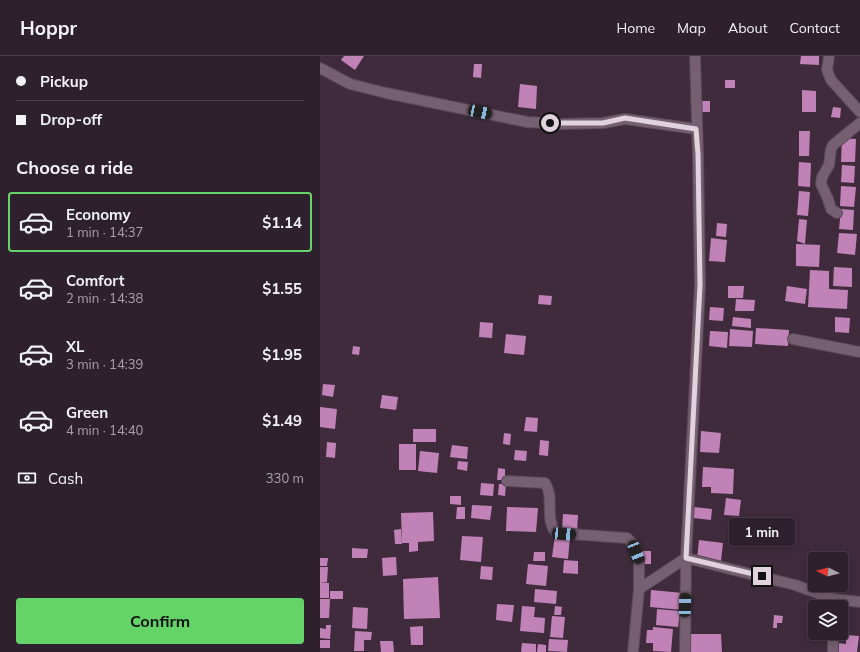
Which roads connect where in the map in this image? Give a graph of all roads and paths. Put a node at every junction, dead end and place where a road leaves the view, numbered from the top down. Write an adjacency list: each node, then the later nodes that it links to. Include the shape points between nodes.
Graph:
1 (695, 56): 6 (street)
2 (829, 56): 4 (street, via 827,70 831,80)
3 (320, 68): 6 (street, via 350,84 527,122 603,123 625,118)
4 (860, 112)
5 (860, 123): 7 (street, via 833,145 828,169 822,177 821,184 831,209)
6 (696, 129): 11 (street, via 700,285)
7 (838, 213)
8 (793, 339): 9 (street)
9 (860, 352)
10 (507, 481): 12 (street, via 545,483 550,494 552,527 556,532 627,538 634,545 640,560)
11 (686, 558): 12 (street); 13 (street, via 775,580); 18 (street)
12 (639, 589): 17 (street)
13 (826, 600)
14 (848, 602): 15 (street)
15 (860, 602)
16 (833, 640): 19 (street)
17 (633, 652)
18 (685, 652)
19 (833, 652)

